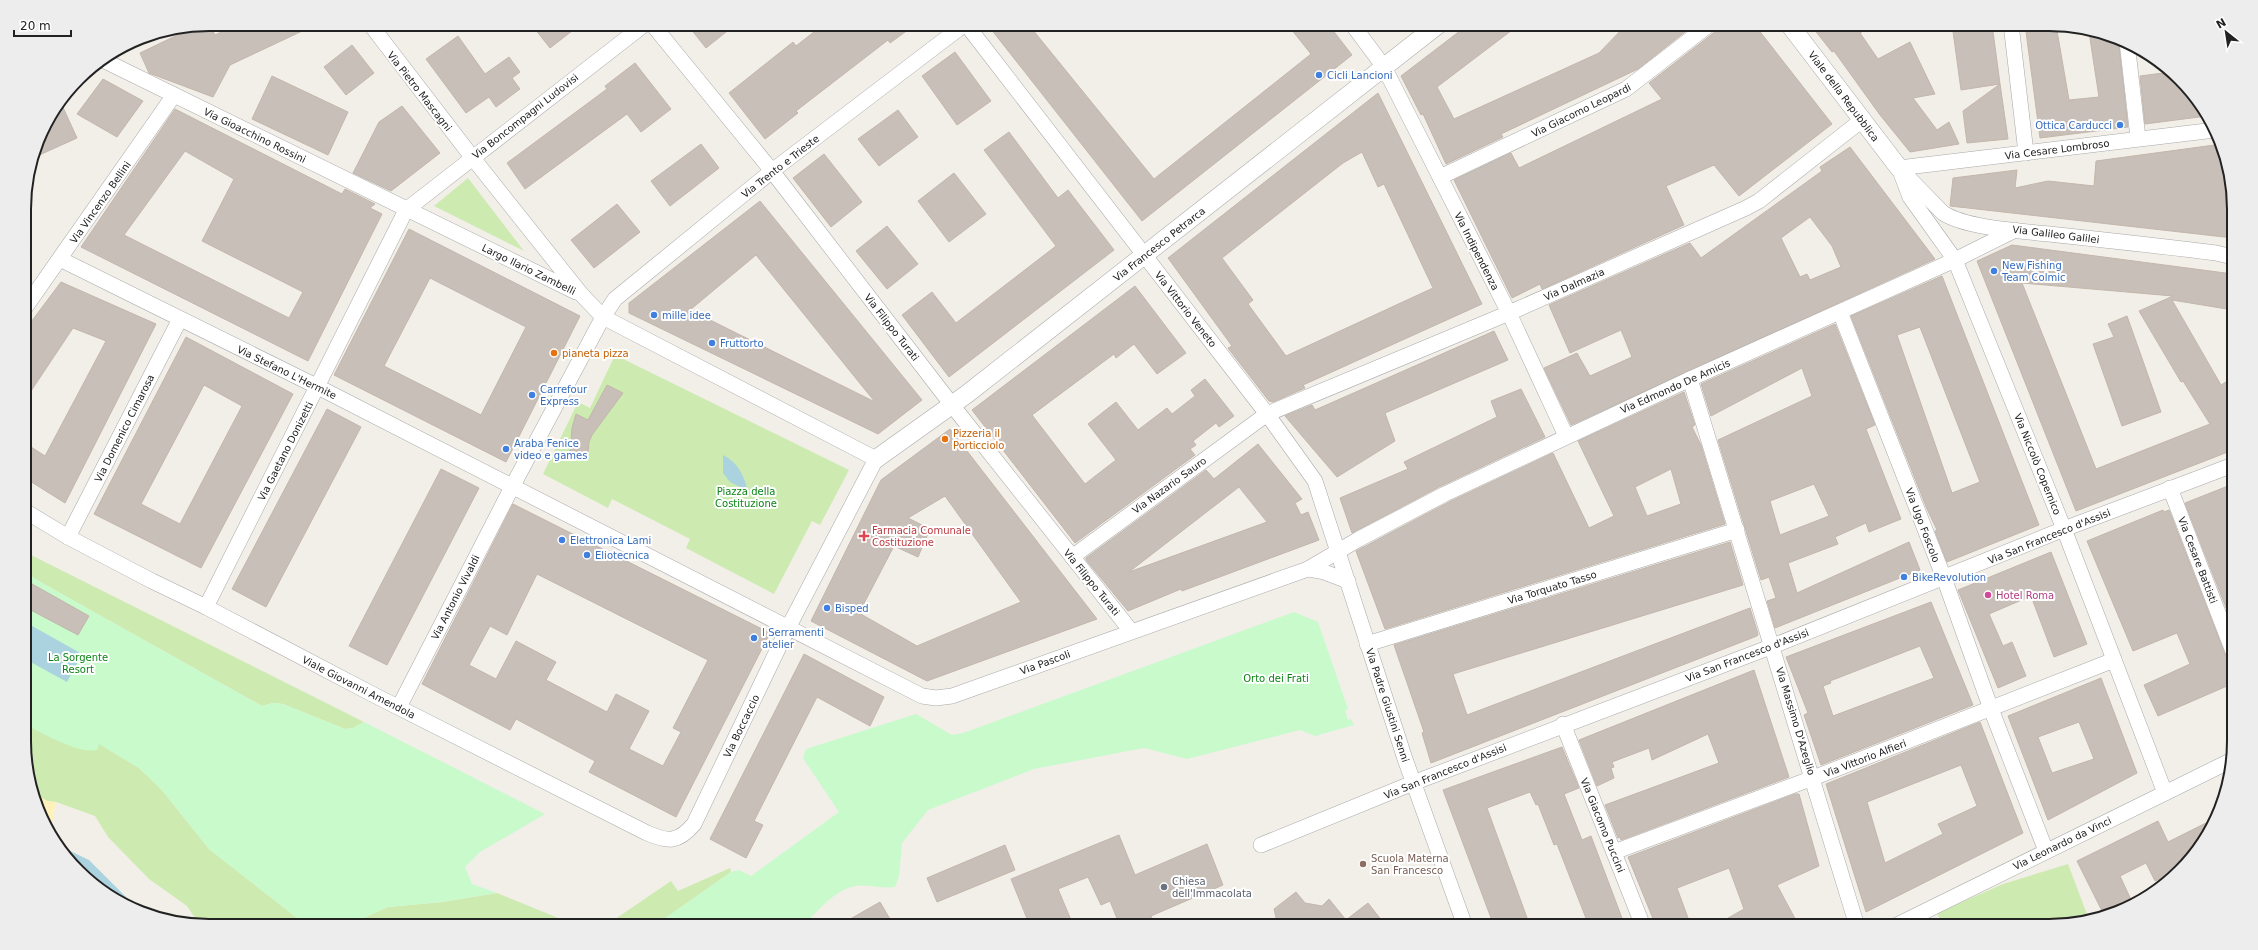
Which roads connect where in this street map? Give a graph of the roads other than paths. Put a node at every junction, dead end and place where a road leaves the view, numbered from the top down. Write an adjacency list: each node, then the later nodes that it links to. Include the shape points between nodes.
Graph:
1 (374, 31): 19 (street, Via Pietro Mascagni)
2 (635, 31): 19 (street, Via Boncompagni Ludovisi)
3 (658, 31): 21 (street, Via Filippo Turati)
4 (956, 31): 21 (street, Via Trento e Trieste)
5 (970, 31): 25 (street, Via Vittorio Veneto)
6 (1357, 31): 13 (street, Via Indipendenza)
7 (1431, 31): 13 (street, Via Francesco Petrarca)
8 (1701, 31): 22 (street, Via Giacomo Leopardi, via 1626,89)
9 (1794, 31): 15 (street, Viale della Repubblica)
10 (2012, 31): 18 (street)
11 (2128, 49): 17 (street)
12 (108, 62): 14 (street, Via Gioacchino Rossini)
13 (1384, 67): 22 (street, Via Indipendenza); 25 (street, Via Francesco Petrarca)
14 (174, 95): 23 (street, Via Gioacchino Rossini); 27 (street, Via Vincenzo Bellini)
15 (1862, 120): 20 (street, Viale della Repubblica); 32 (street, Via Dalmazia, via 1746,208)
16 (2209, 131): 17 (street, Via Cesare Lombroso)
17 (2138, 138): 18 (street, Via Cesare Lombroso)
18 (2026, 153): 20 (street, Via Cesare Lombroso)
19 (472, 157): 23 (street, Via Boncompagni Ludovisi); 29 (street, Largo Ilario Zambelli)
20 (1899, 168): 24 (street, Via Galileo Galilei, via 1950,218); 28 (street, Via Niccolò Copernico, via 1910,197)
21 (772, 171): 33 (street, Via Trento e Trieste, via 615,299); 37 (street, Via Filippo Turati)
22 (1440, 177): 32 (street, Via Indipendenza)
23 (406, 210): 29 (street, Largo Ilario Zambelli); 36 (street, Via Gaetano Donizetti)
24 (2015, 230): 26 (street, Via Galileo Galilei, via 2216,252); 28 (street, Via Edmondo De Amicis)
25 (1144, 255): 37 (street, Via Francesco Petrarca); 38 (street, Via Vittorio Veneto)
26 (2227, 256)
27 (60, 259): 30 (street, Via Vincenzo Bellini); 34 (street, Via Stefano L'Hermite)
28 (1955, 260): 31 (street, Via Edmondo De Amicis); 45 (street, Via Niccolò Copernico)
29 (581, 294): 33 (street)
30 (31, 300)
31 (1840, 312): 35 (street, Via Edmondo De Amicis); 51 (street, Via Ugo Foscolo)
32 (1509, 313): 38 (street, Via Dalmazia); 39 (street, Via Indipendenza)
33 (603, 317): 40 (street); 42 (street)
34 (180, 319): 36 (street, Via Stefano L'Hermite); 47 (street, Via Domenico Cimarosa)
35 (1690, 379): 39 (street, Via Edmondo De Amicis); 46 (street, Via Massimo D'Azeglio)
36 (318, 387): 42 (street, Via Stefano L'Hermite); 53 (street, Via Gaetano Donizetti)
37 (952, 405): 40 (street, Via Francesco Petrarca); 49 (street, Via Filippo Turati)
38 (1267, 414): 48 (street, Via Vittorio Veneto, via 1315,481); 49 (street, Via Nazario Sauro)
39 (1566, 436): 48 (street, Via Edmondo De Amicis, via 1444,494)
40 (876, 459): 54 (street)
41 (2227, 467): 43 (street, Via San Francesco d'Assisi)
42 (512, 487): 54 (street); 60 (street, Via Antonio Vivaldi)
43 (2170, 488): 45 (street, Via San Francesco d'Assisi); 56 (street, Via Cesare Battisti)
44 (31, 515): 47 (street, Viale Giovanni Amendola)
45 (2064, 529): 51 (street, Via San Francesco d'Assisi); 59 (street, Via Niccolò Copernico)
46 (1737, 530): 57 (street, Via Torquato Tasso); 58 (street, Via Massimo D'Azeglio)
47 (68, 537): 53 (street, Viale Giovanni Amendola)
48 (1339, 551): 50 (street, Via Pascoli); 52 (street, Via Padre Giustini Senni)
49 (1072, 557): 55 (street, Via Filippo Turati)
50 (1308, 569): 52 (street); 55 (street, Via Pascoli)
51 (1944, 578): 58 (street, Via San Francesco d'Assisi); 61 (street, Via Ugo Foscolo)
52 (1348, 581): 57 (street, Via Padre Giustini Senni)
53 (206, 606): 60 (street, Viale Giovanni Amendola)
54 (788, 628): 55 (street, Via Pascoli, via 922,696 936,698 952,696); 67 (street, Via Boccaccio)
55 (1131, 631)
56 (2227, 636)
57 (1367, 644): 65 (street, Via Padre Giustini Senni)
58 (1773, 646): 62 (street, Via San Francesco d'Assisi); 64 (street, Via Massimo D'Azeglio)
59 (2114, 660): 61 (street, Via Vittorio Alfieri); 66 (street, Via Niccolò Copernico)
60 (399, 707): 67 (street, Viale Giovanni Amendola, via 655,836 675,839 683,836)
61 (1991, 709): 64 (street, Via Vittorio Alfieri); 69 (street, Via Ugo Foscolo)
62 (1563, 724): 65 (street, Via San Francesco d'Assisi); 70 (street, Via Giacomo Puccini)
63 (2225, 763): 66 (street, Via Leonardo da Vinci)
64 (1813, 778): 70 (street, Via Vittorio Alfieri); 73 (street, Via Massimo D'Azeglio)
65 (1413, 783): 68 (street, Via San Francesco d'Assisi); 71 (street, Via Padre Giustini Senni)
66 (2165, 793): 69 (street, Via Leonardo da Vinci)
67 (694, 824)
68 (1261, 845)
69 (2046, 851): 74 (street, Via Leonardo da Vinci)
70 (1614, 852): 72 (street, Via Giacomo Puccini)
71 (1462, 919)
72 (1640, 919)
73 (1855, 919)
74 (1909, 919)

